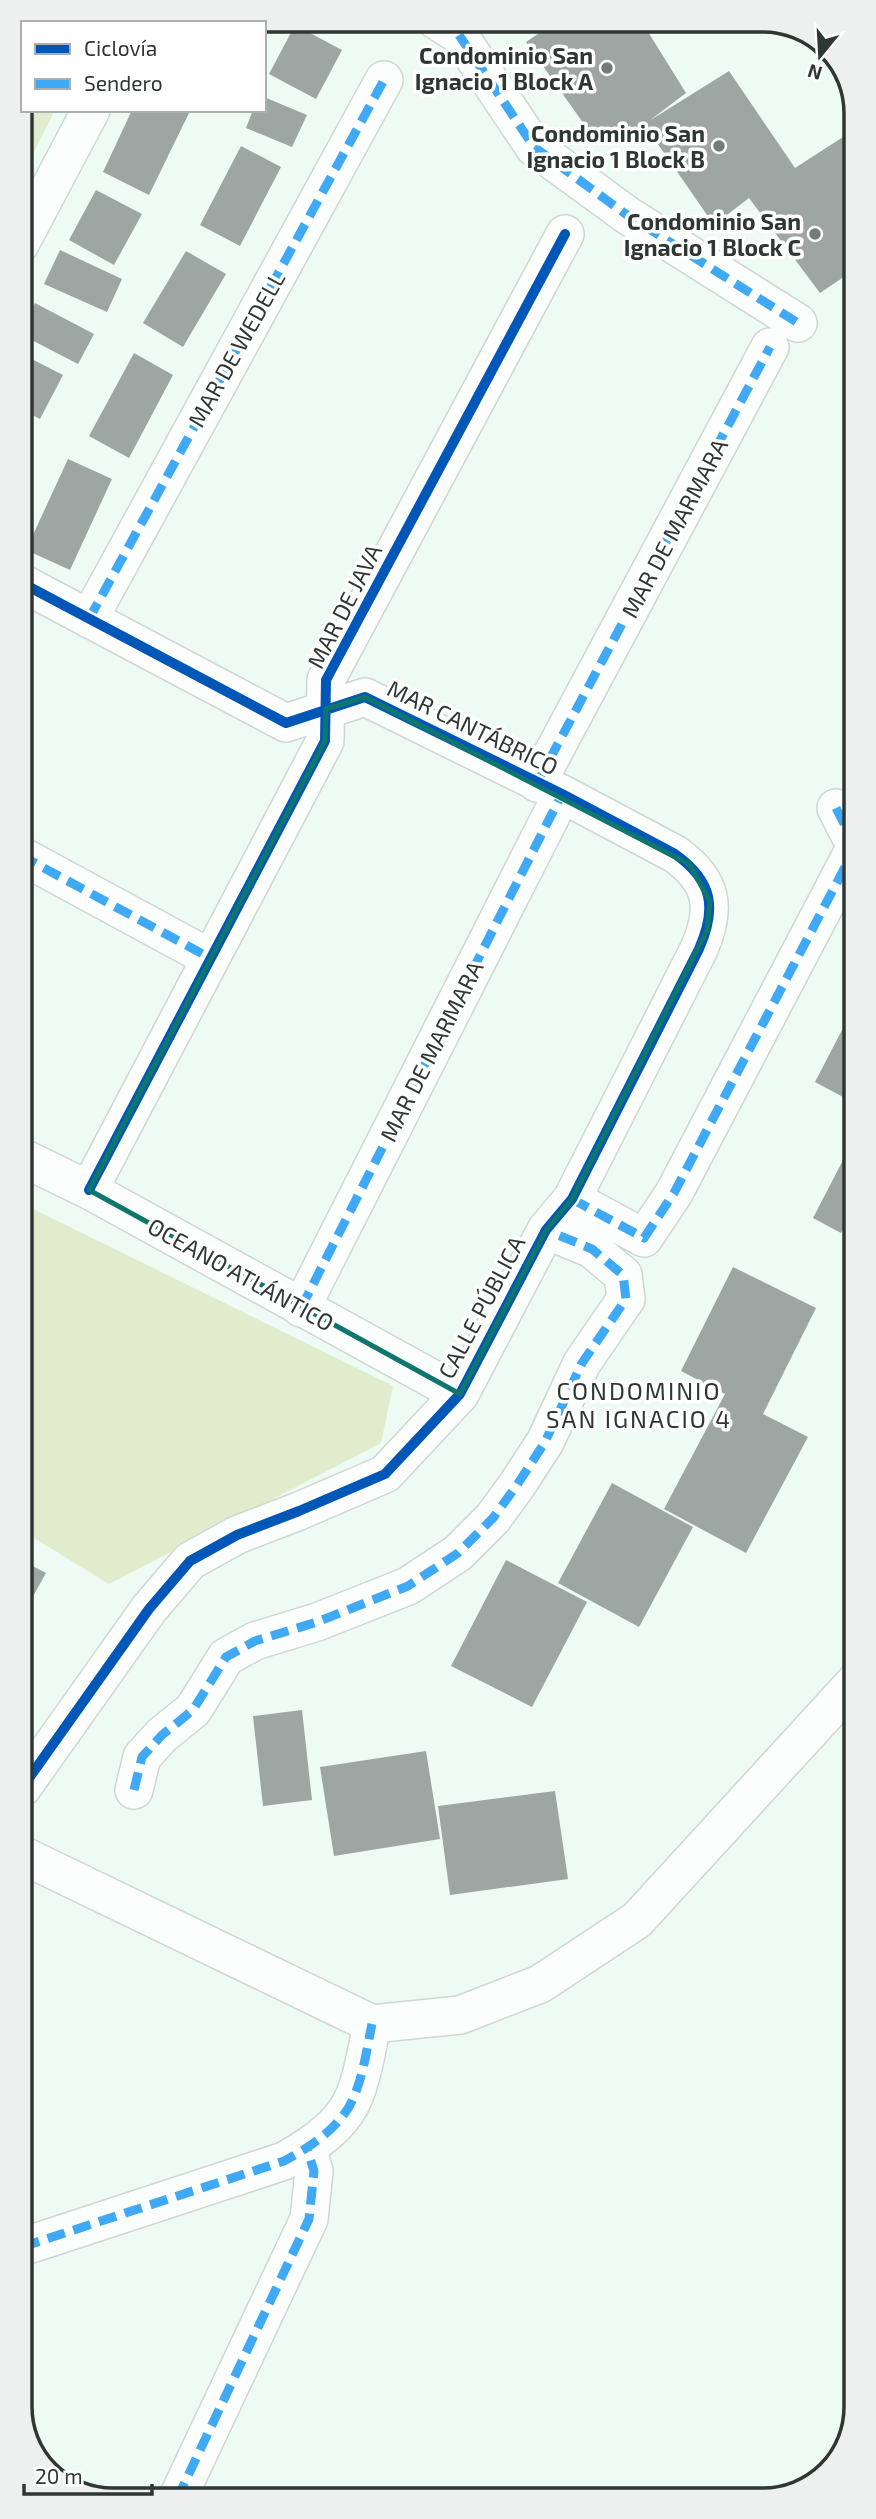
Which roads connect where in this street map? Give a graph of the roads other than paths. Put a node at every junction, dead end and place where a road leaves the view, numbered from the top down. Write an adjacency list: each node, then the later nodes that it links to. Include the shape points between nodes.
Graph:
1 (451, 32): 6 (street, via 534,147 626,215)
2 (384, 80): 9 (street, MAR DE WEDELL)
3 (90, 112): 4 (street)
4 (32, 221)
5 (565, 234): 10 (street, MAR DE JAVA, via 326,680)
6 (798, 323)
7 (770, 347): 11 (street, MAR DE MARMARA)
8 (32, 588): 9 (street, MAR CANTÁBRICO)
9 (89, 619): 10 (street, MAR CANTÁBRICO, via 286,723)
10 (326, 709): 11 (street, MAR CANTÁBRICO, via 365,697); 17 (street, MAR DE JAVA, via 325,740)
11 (550, 788): 16 (street, MAR CANTÁBRICO, via 675,854 689,864); 22 (street, MAR DE MARMARA)
12 (836, 808): 13 (street)
13 (844, 824)
14 (32, 862): 17 (street)
15 (844, 867): 20 (street, via 674,1193 644,1238)
16 (705, 887): 20 (street, CALLE PÚBLICA, via 710,901 707,930)
17 (210, 958): 19 (street, MAR DE JAVA)
18 (32, 1162): 19 (street, OCEANO ATLÁNTICO)
19 (89, 1190): 22 (street, OCEANO ATLÁNTICO)
20 (572, 1199): 21 (street, CALLE PÚBLICA)
21 (546, 1230): 23 (street, CALLE PÚBLICA); 26 (street, via 592,1249 622,1275 626,1299 582,1363 545,1442 493,1518 458,1553 408,1586 255,1641 226,1657 193,1710 142,1758)
22 (301, 1308): 23 (street, OCEANO ATLÁNTICO)
23 (460, 1394): 25 (street, CALLE PÚBLICA, via 385,1474 237,1535 190,1561 149,1609)
24 (844, 1694): 28 (street, via 637,1920 540,1984 460,2015)
25 (32, 1774)
26 (134, 1790)
27 (32, 1860): 28 (street)
28 (372, 2024): 29 (street, via 355,2095 327,2133)
29 (307, 2149): 30 (street, via 284,2161); 31 (street, via 314,2171 309,2218)
30 (32, 2244)
31 (183, 2487)

